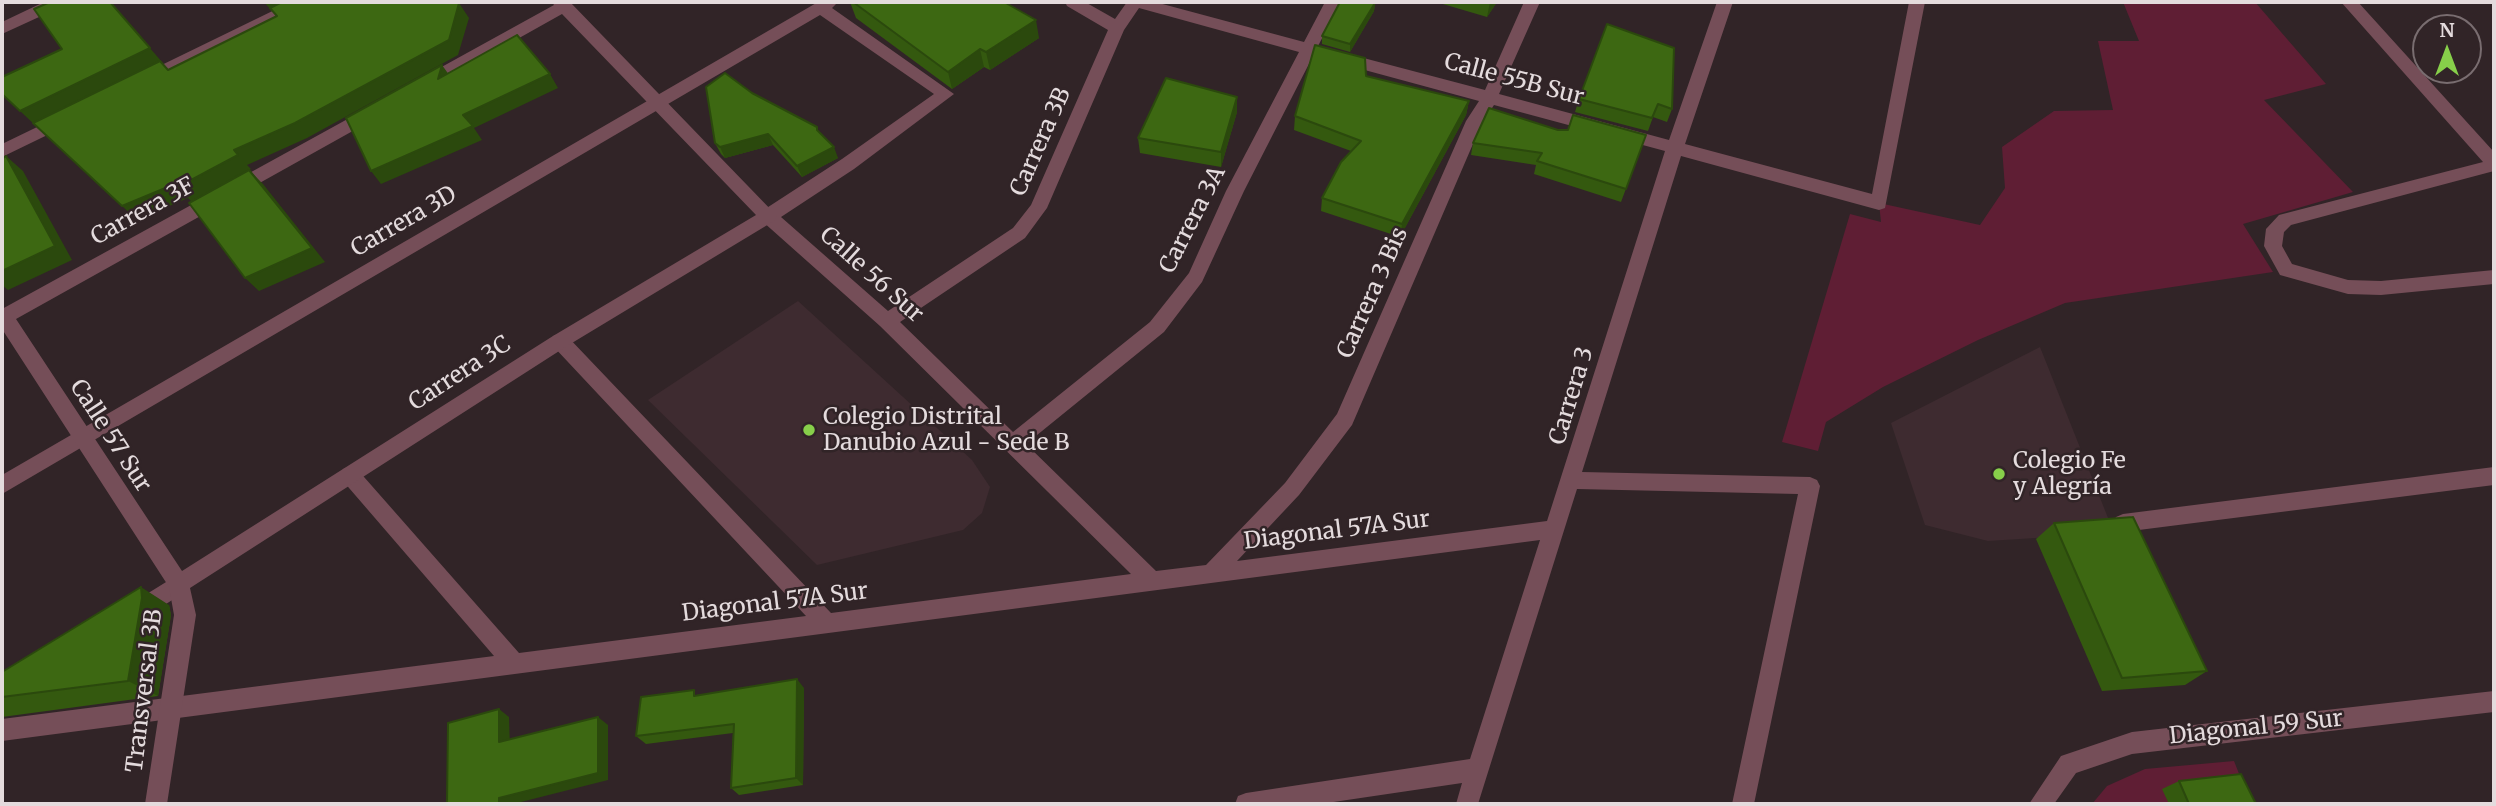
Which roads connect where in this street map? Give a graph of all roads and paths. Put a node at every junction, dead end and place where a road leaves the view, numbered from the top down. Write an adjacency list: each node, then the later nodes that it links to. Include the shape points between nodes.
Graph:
1 (57, 2): 12 (street)
2 (304, 2): 15 (street)
3 (1073, 2): 13 (street)
4 (1136, 2): 13 (street, Carrera 3B); 14 (street, Calle 55B Sur)
5 (1333, 2): 14 (street, Carrera 3A)
6 (1532, 2): 17 (street, Carrera 3 Bis)
7 (1725, 2): 21 (street, Carrera 3)
8 (1917, 2): 21 (street, Calle 55B Sur, via 1879,203)
9 (2349, 2): 23 (street)
10 (565, 3): 16 (street); 18 (street, Calle 56 Sur)
11 (825, 5): 18 (street, Carrera 3D); 24 (street, Carrera 3C, via 946,94)
12 (2, 28)
13 (1117, 28): 27 (street, Carrera 3B, via 1038,208 1020,233)
14 (1309, 48): 17 (street, Calle 55B Sur); 30 (street, Carrera 3A, via 1234,191 1196,276 1157,327)
15 (135, 85)
16 (406, 94)
17 (1490, 97): 21 (street, Calle 55B Sur); 37 (street, Carrera 3 Bis, via 1474,121 1345,419 1292,489)
18 (659, 102): 24 (street, Calle 56 Sur); 29 (street, Carrera 3D)
19 (382, 107): 26 (street, Carrera 3F)
20 (77, 114): 22 (street)
21 (1675, 147): 33 (street, Carrera 3)
22 (2, 151)
23 (2494, 164): 25 (street, via 2285,220 2275,229 2273,246 2286,270 2348,287)
24 (768, 216): 27 (street, Calle 56 Sur); 28 (street, Carrera 3C)
25 (2494, 277)
26 (2, 316): 29 (street, Calle 57 Sur)
27 (887, 321): 30 (street, Calle 56 Sur)
28 (560, 341): 31 (street, Carrera 3C); 41 (street)
29 (82, 439): 34 (street, Carrera 3D); 39 (street, Calle 57 Sur)
30 (1012, 444): 38 (street, Calle 56 Sur)
31 (350, 475): 39 (street, Carrera 3C); 42 (street)
32 (2494, 476): 35 (street)
33 (1572, 480): 36 (street, Carrera 3); 50 (street, via 1810,486)
34 (2, 485)
35 (2123, 523)
36 (1555, 529): 37 (street, Diagonal 57A Sur); 46 (street, Carrera 3)
37 (1212, 573): 38 (street, Diagonal 57A Sur)
38 (1152, 582): 41 (street, Diagonal 57A Sur)
39 (179, 584): 40 (street, Carrera 3C); 44 (street, Transversal 3B, via 185,615)
40 (124, 620)
41 (827, 623): 42 (street, Diagonal 57A Sur)
42 (514, 663): 44 (street, Diagonal 57A Sur)
43 (2494, 701): 51 (street, Diagonal 59 Sur, via 2132,743 2069,764)
44 (173, 708): 45 (street, Diagonal 57A Sur); 47 (street, Transversal 3B)
45 (2, 730)
46 (1479, 769): 48 (street); 49 (street, Carrera 3)
47 (156, 804)
48 (1246, 804)
49 (1467, 804)
50 (1743, 804)
51 (2040, 804)

